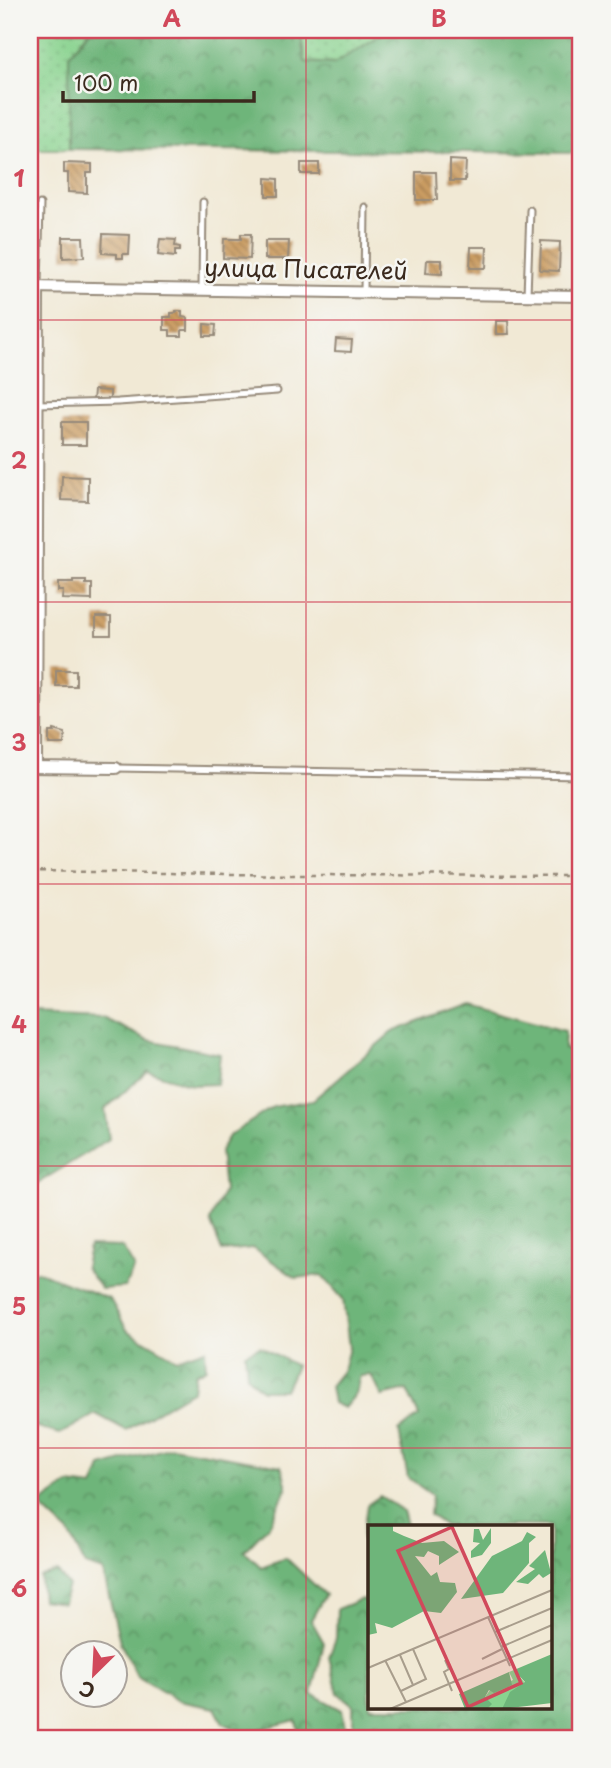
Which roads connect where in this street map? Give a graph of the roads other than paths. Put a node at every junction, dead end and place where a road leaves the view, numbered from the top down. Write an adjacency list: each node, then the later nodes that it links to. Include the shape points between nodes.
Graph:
1 (202, 202): 6 (lane)
2 (40, 204): 5 (lane)
3 (365, 207): 7 (lane)
4 (530, 211): 8 (lane)
5 (34, 287): 6 (street, улица Писателей); 11 (street)
6 (202, 289): 7 (street, улица Писателей)
7 (364, 292): 8 (street, улица Писателей)
8 (527, 295): 9 (street, улица Писателей)
9 (581, 296)
10 (276, 391): 11 (lane)
11 (38, 404): 12 (street)
12 (34, 426): 13 (street)
13 (33, 597): 14 (street)
14 (33, 767): 15 (street)
15 (116, 768): 16 (lane)
16 (581, 776)

